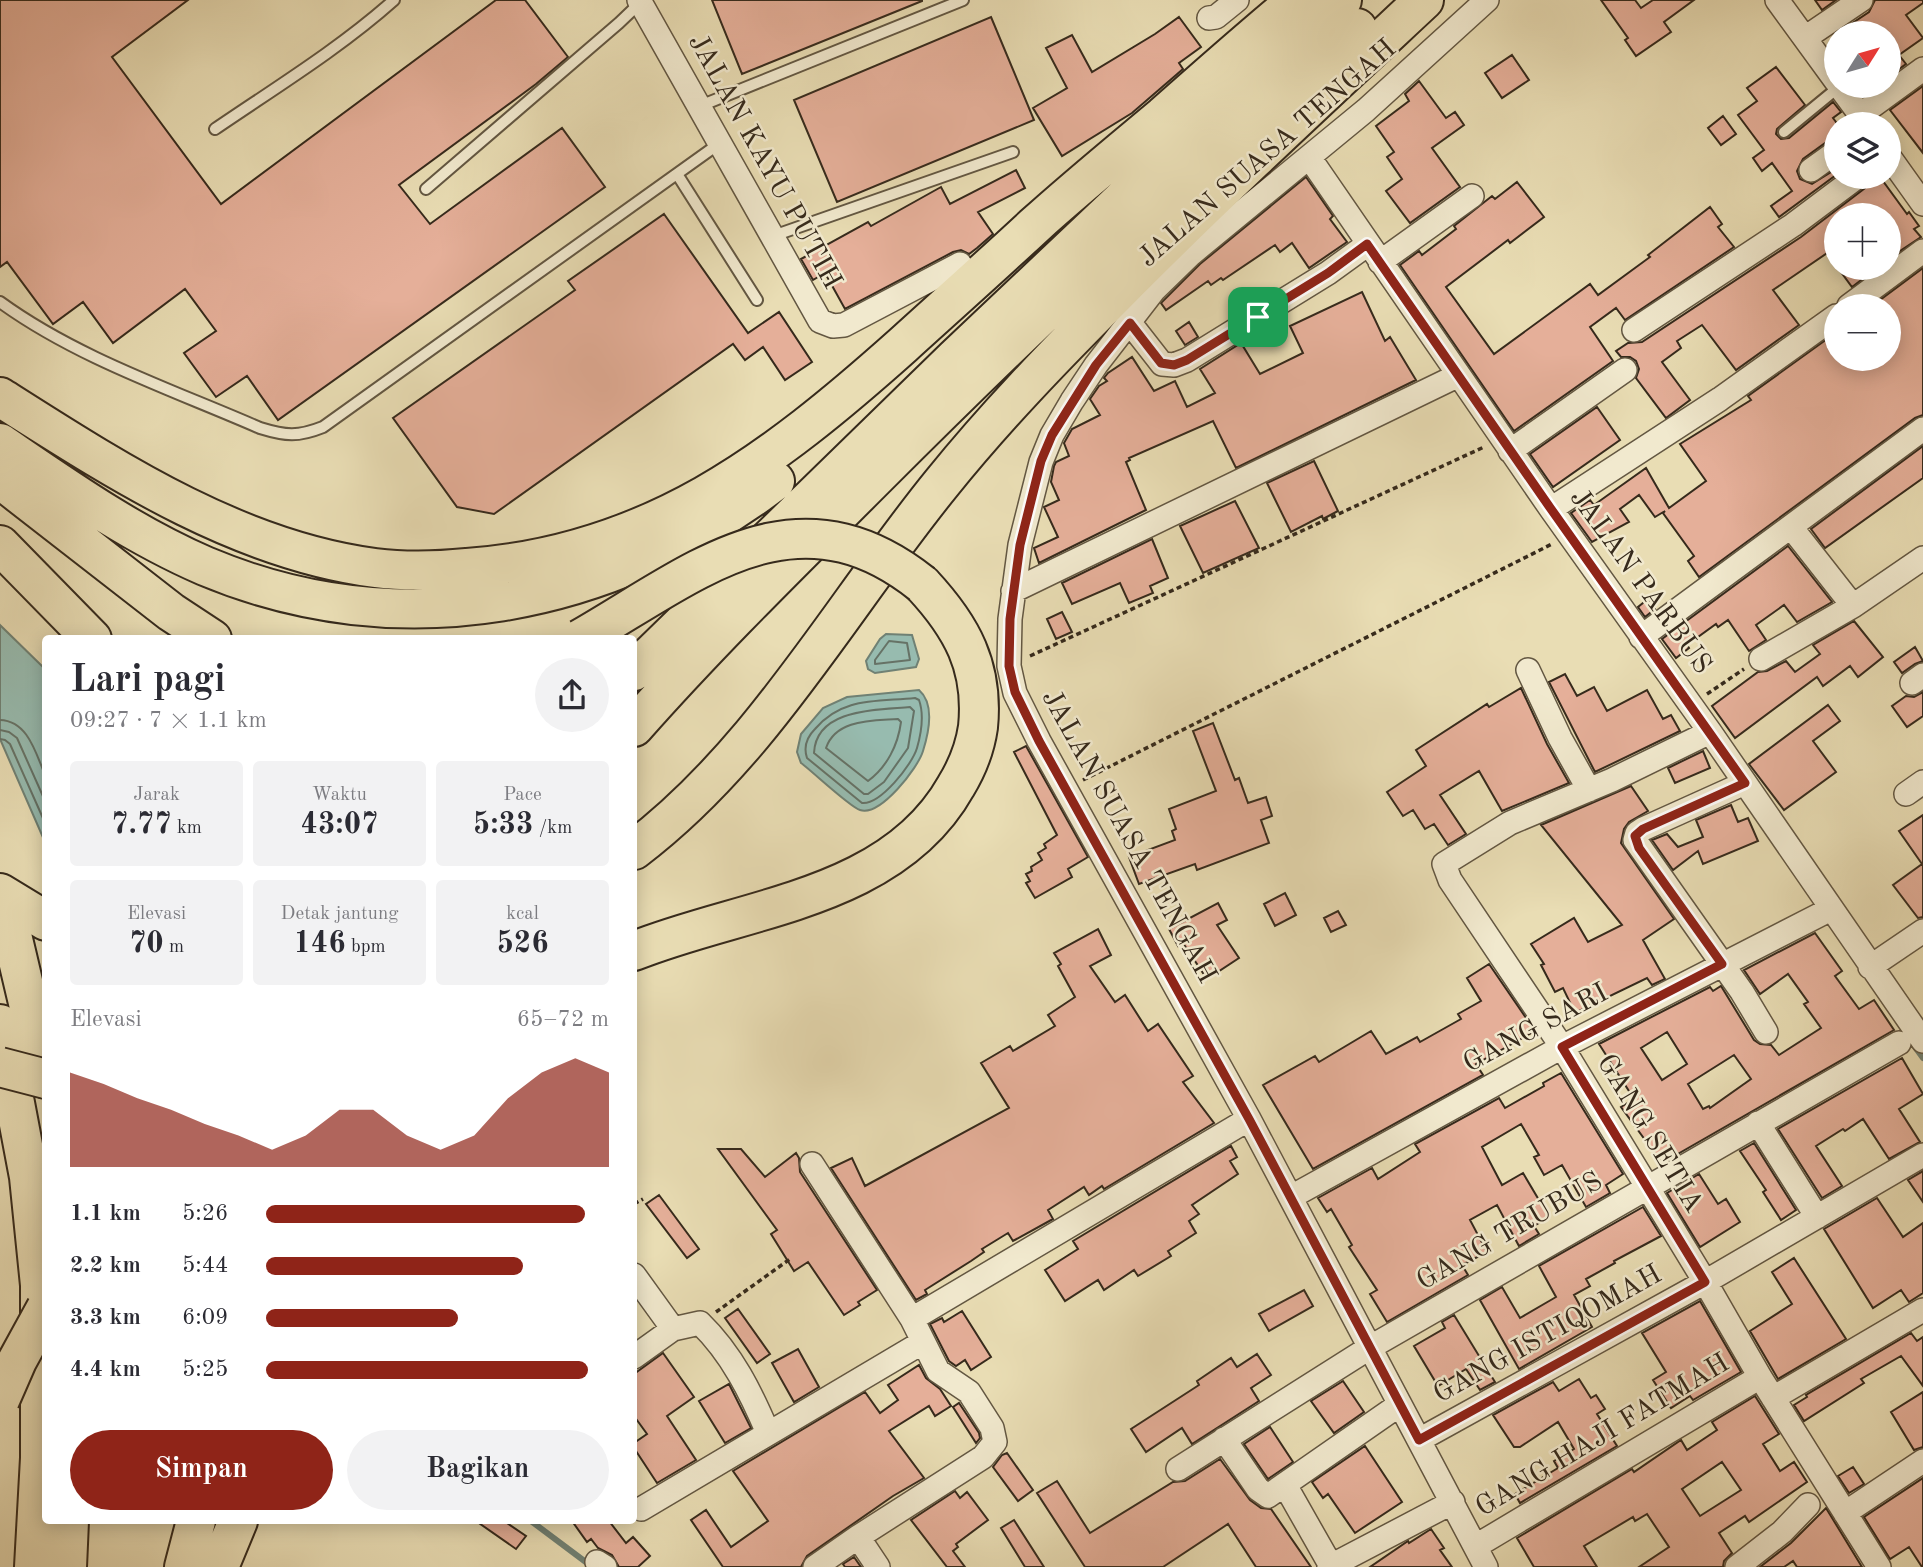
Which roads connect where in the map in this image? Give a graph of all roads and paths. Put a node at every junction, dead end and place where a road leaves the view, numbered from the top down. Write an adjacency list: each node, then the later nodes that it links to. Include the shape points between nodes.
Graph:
1 (394, 0): 20 (lane, via 337,46)
2 (963, 0): 17 (lane)
3 (1237, 0): 12 (street)
4 (1297, 0): 19 (highway)
5 (1342, 0): 63 (highway, via 955,358)
6 (1391, 0): 66 (highway, via 1103,256 925,428)
7 (1424, 0): 71 (highway, via 1200,209 1048,362 941,484 746,741 700,791)
8 (1487, 0): 24 (street, JALAN SUASA TENGAH)
9 (1777, 0): 13 (street)
10 (1861, 0): 13 (street)
11 (639, 1): 17 (street, JALAN KAYU PUTIH); 29 (lane, via 620,23)
12 (1209, 18)
13 (1805, 38): 14 (street)
14 (1824, 64)
15 (1923, 69): 18 (street)
16 (1825, 98): 21 (lane)
17 (701, 106): 22 (street, JALAN KAYU PUTIH)
18 (1872, 112)
19 (1162, 116): 45 (highway, via 787,443 723,487 668,516 554,556 486,567 408,570 306,553 180,504); 47 (highway, via 859,408 779,478 681,543 632,566 560,589 500,602 416,608 356,607 259,585 164,547 77,496)
20 (215, 129)
21 (1784, 132)
22 (720, 143): 28 (lane); 33 (street, JALAN KAYU PUTIH)
23 (1013, 152): 33 (lane)
24 (1309, 157): 35 (street, JALAN PARBUS); 40 (street, JALAN SUASA TENGAH, via 1191,254 1154,290)
25 (1824, 161): 26 (street)
26 (1811, 170)
27 (1901, 173): 32 (street)
28 (677, 174): 38 (lane); 39 (lane, via 323,427 299,435 284,436 260,428 106,362 26,321)
29 (426, 189)
30 (1841, 189): 42 (street)
31 (1472, 196): 35 (street)
32 (1923, 204)
33 (773, 236): 36 (street, JALAN KAYU PUTIH, via 817,317 828,325 844,325)
34 (1923, 251): 37 (street)
35 (1374, 253): 40 (street, via 1328,273 1174,365 1161,363); 44 (street, JALAN PARBUS)
36 (960, 264)
37 (1865, 294)
38 (757, 300)
39 (0, 302)
40 (1130, 323): 55 (street, JALAN SUASA TENGAH, via 1096,365 1046,448 1020,545)
41 (1824, 325): 50 (street)
42 (1634, 330)
43 (1625, 370): 48 (street)
44 (1459, 375): 48 (street, JALAN PARBUS); 55 (street)
45 (0, 397)
46 (1923, 429): 51 (street)
47 (0, 443)
48 (1507, 444): 50 (street, JALAN PARBUS); 62 (path)
49 (0, 479): 58 (highway)
50 (1551, 509): 52 (street, JALAN PARBUS)
51 (1791, 527): 56 (street); 60 (street)
52 (1570, 535): 60 (street, JALAN PARBUS); 69 (path)
53 (0, 545): 57 (highway)
54 (1923, 558): 56 (street)
55 (1013, 591): 62 (street, JALAN SUASA TENGAH)
56 (1853, 606): 61 (street)
57 (88, 635)
58 (206, 635)
59 (587, 635): 76 (highway, bridge, via 730,554 770,541 825,539 878,554 922,584 957,628 977,678 980,706 966,769 928,825 896,852 863,873 795,901)
60 (1641, 637): 65 (street, JALAN PARBUS)
61 (1761, 659): 65 (path)
62 (1009, 666): 69 (street, JALAN SUASA TENGAH, via 1024,714)
63 (637, 668)
64 (1528, 670): 70 (street)
65 (1690, 704): 67 (street, JALAN PARBUS)
66 (637, 724)
67 (1703, 735): 68 (street, JALAN PARBUS); 70 (street, GANG SETIA)
68 (1740, 785): 73 (street, JALAN PARBUS); 77 (street, via 1635,836)
69 (1066, 788): 87 (street, JALAN SUASA TENGAH)
70 (1589, 790): 83 (street, GANG SETIA, via 1510,823 1444,864 1450,880)
71 (637, 847)
72 (0, 895): 74 (highway); 84 (highway)
73 (1823, 913): 77 (street, GANG SARI); 78 (street, JALAN PARBUS)
74 (42, 919)
75 (1923, 931): 78 (street)
76 (646, 945)
77 (1722, 964): 80 (street); 83 (street, GANG SARI)
78 (1870, 967): 81 (street, JALAN PARBUS)
79 (0, 1024): 127 (highway, via 29,1177 40,1285 41,1431)
80 (1766, 1032)
81 (1923, 1041)
82 (1899, 1042): 88 (street, GANG TRUBUS)
83 (1562, 1047): 91 (street, GANG SETIA); 92 (street, GANG SARI)
84 (42, 1062)
85 (0, 1067): 86 (highway, bridge)
86 (42, 1078)
87 (1249, 1119): 92 (street, JALAN SUASA TENGAH); 101 (street)
88 (1758, 1123): 91 (street, GANG TRUBUS); 95 (street)
89 (1923, 1154): 95 (street, GANG ISTIQOMAH)
90 (812, 1164): 101 (street)
91 (1647, 1187): 98 (street, GANG SETIA); 105 (street, GANG TRUBUS)
92 (1291, 1197): 105 (street, JALAN SUASA TENGAH)
93 (643, 1199): 94 (path)
94 (637, 1202)
95 (1817, 1217): 98 (street, GANG ISTIQOMAH)
96 (790, 1259): 102 (path)
97 (637, 1279): 103 (street)
98 (1705, 1282): 107 (street, GANG SETIA); 113 (street, GANG ISTIQOMAH)
99 (1923, 1310): 108 (street)
100 (42, 1315): 109 (highway, bridge)
101 (912, 1319): 104 (street)
102 (700, 1324): 103 (street); 111 (street, via 715,1338 749,1390)
103 (673, 1329): 106 (street)
104 (923, 1342): 111 (street); 124 (street, via 938,1371 969,1392 992,1428 995,1442 983,1457)
105 (1369, 1348): 110 (street, JALAN SUASA TENGAH); 112 (street, GANG TRUBUS)
106 (637, 1355)
107 (1760, 1377): 108 (street, GANG SETIA); 125 (street, GANG HAJI FATMAH)
108 (1773, 1398): 120 (street, GANG SETIA)
109 (0, 1400)
110 (1399, 1405): 113 (street, JALAN SUASA TENGAH); 116 (street)
111 (768, 1433): 119 (street)
112 (1224, 1439): 115 (street, GANG TRUBUS); 116 (street, via 1262,1493 1268,1496)
113 (1419, 1440): 117 (street, JALAN SUASA TENGAH)
114 (1923, 1461): 120 (street)
115 (1178, 1469)
116 (1285, 1485): 126 (street)
117 (1453, 1502): 125 (street, JALAN SUASA TENGAH); 126 (street)
118 (1808, 1505): 134 (street)
119 (642, 1509)
120 (1845, 1513): 135 (street, GANG SETIA)
121 (69, 1524): 128 (highway)
122 (195, 1524): 129 (highway)
123 (237, 1524): 130 (highway)
124 (858, 1537): 131 (street); 132 (street)
125 (1476, 1546): 133 (street, JALAN SUASA TENGAH)
126 (1330, 1566)
127 (34, 1567)
128 (67, 1567)
129 (184, 1567)
130 (219, 1567)
131 (815, 1567)
132 (878, 1567)
133 (1486, 1567)
134 (1737, 1567)
135 (1879, 1567)

